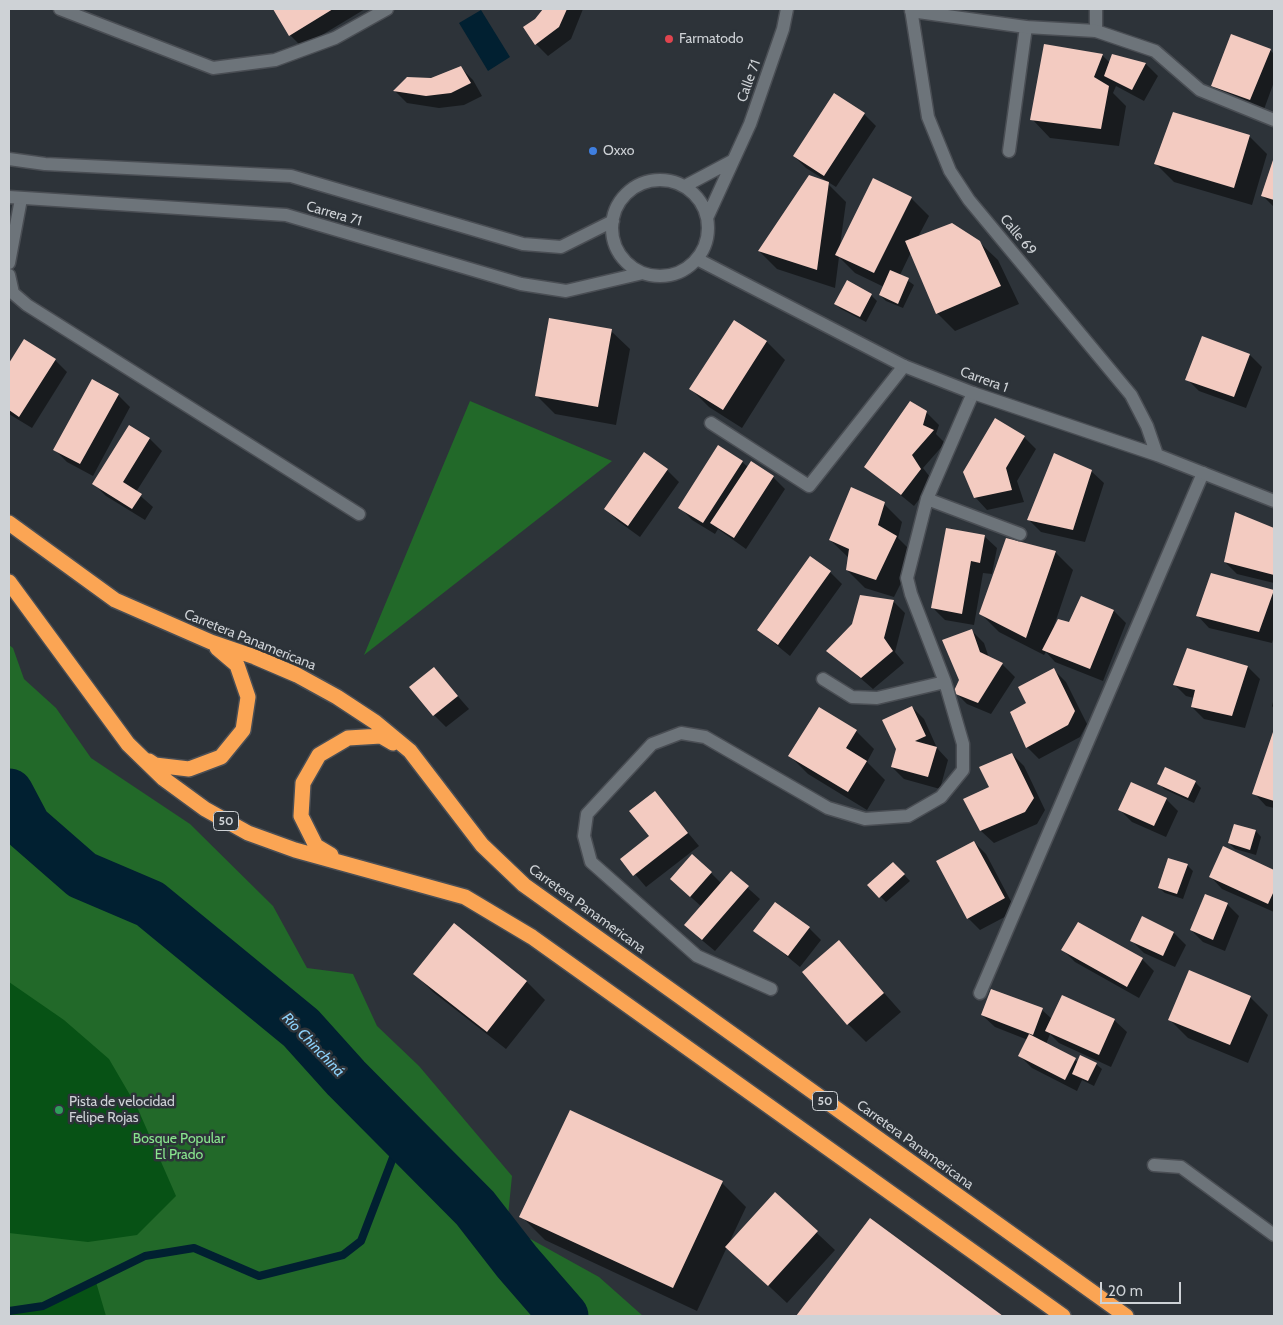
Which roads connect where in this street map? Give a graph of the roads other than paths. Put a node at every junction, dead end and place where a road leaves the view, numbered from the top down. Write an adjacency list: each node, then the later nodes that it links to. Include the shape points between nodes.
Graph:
1 (60, 9): 2 (street, via 213,68 275,60 335,38)
2 (387, 9)
3 (787, 9): 11 (street, Calle 71, via 784,30)
4 (1096, 9): 7 (street)
5 (911, 10): 6 (street); 23 (street, Calle 69, via 928,117 950,171 969,200 1131,395 1148,426)
6 (1026, 27): 7 (street); 9 (street)
7 (1096, 31): 8 (street, via 1155,51 1200,90)
8 (1274, 120)
9 (1009, 151)
10 (9, 159): 15 (street, Carrera 71, via 45,164 291,176 523,244 561,247)
11 (732, 161): 12 (street); 14 (street, Calle 71)
12 (685, 186): 14 (street, via 703,205); 15 (street, via 659,180 640,185 623,197)
13 (15, 198): 17 (street); 18 (street, Carrera 71, via 286,215 521,284 566,291)
14 (707, 218): 16 (street, via 708,232)
15 (613, 221): 18 (street, via 616,246 622,257)
16 (697, 259): 18 (street, via 672,274 657,276); 20 (street, Carrera 1)
17 (9, 263)
18 (643, 273)
19 (9, 275): 27 (street, via 13,293 27,305)
20 (904, 366): 21 (street, Carrera 1); 22 (street, via 809,486)
21 (973, 393): 23 (street, Carrera 1); 25 (street)
22 (711, 423)
23 (1157, 455): 24 (street, Carrera 1)
24 (1203, 473): 26 (street, Carrera 1); 38 (street)
25 (927, 500): 29 (street); 33 (street, via 907,578)
26 (1274, 501)
27 (359, 514)
28 (9, 523): 31 (highway, Carretera Panamericana / 50, via 115,600)
29 (1020, 534)
30 (9, 582): 34 (highway, 50)
31 (211, 642): 34 (highway, via 237,664 248,697 243,730 221,757 189,769 155,765); 35 (highway, Carretera Panamericana / 50, via 255,656 337,696)
32 (823, 679): 33 (street, via 852,697 877,698)
33 (945, 682): 37 (street, via 963,744 963,770 941,797 908,816 864,819 828,808 705,737 681,732 652,744 587,814 584,836 591,862 697,956)
34 (128, 744): 36 (highway, 50, via 164,779 239,828 295,850)
35 (410, 751): 36 (highway, via 381,736 348,738 319,755 303,783 301,816 316,846); 42 (highway, Carretera Panamericana / 50, via 482,845 524,886)
36 (343, 862): 41 (highway, 50, via 466,897 532,937)
37 (772, 989)
38 (980, 993)
39 (1154, 1165): 40 (street, via 1182,1168)
40 (1274, 1235)
41 (1063, 1316)
42 (1126, 1316)

